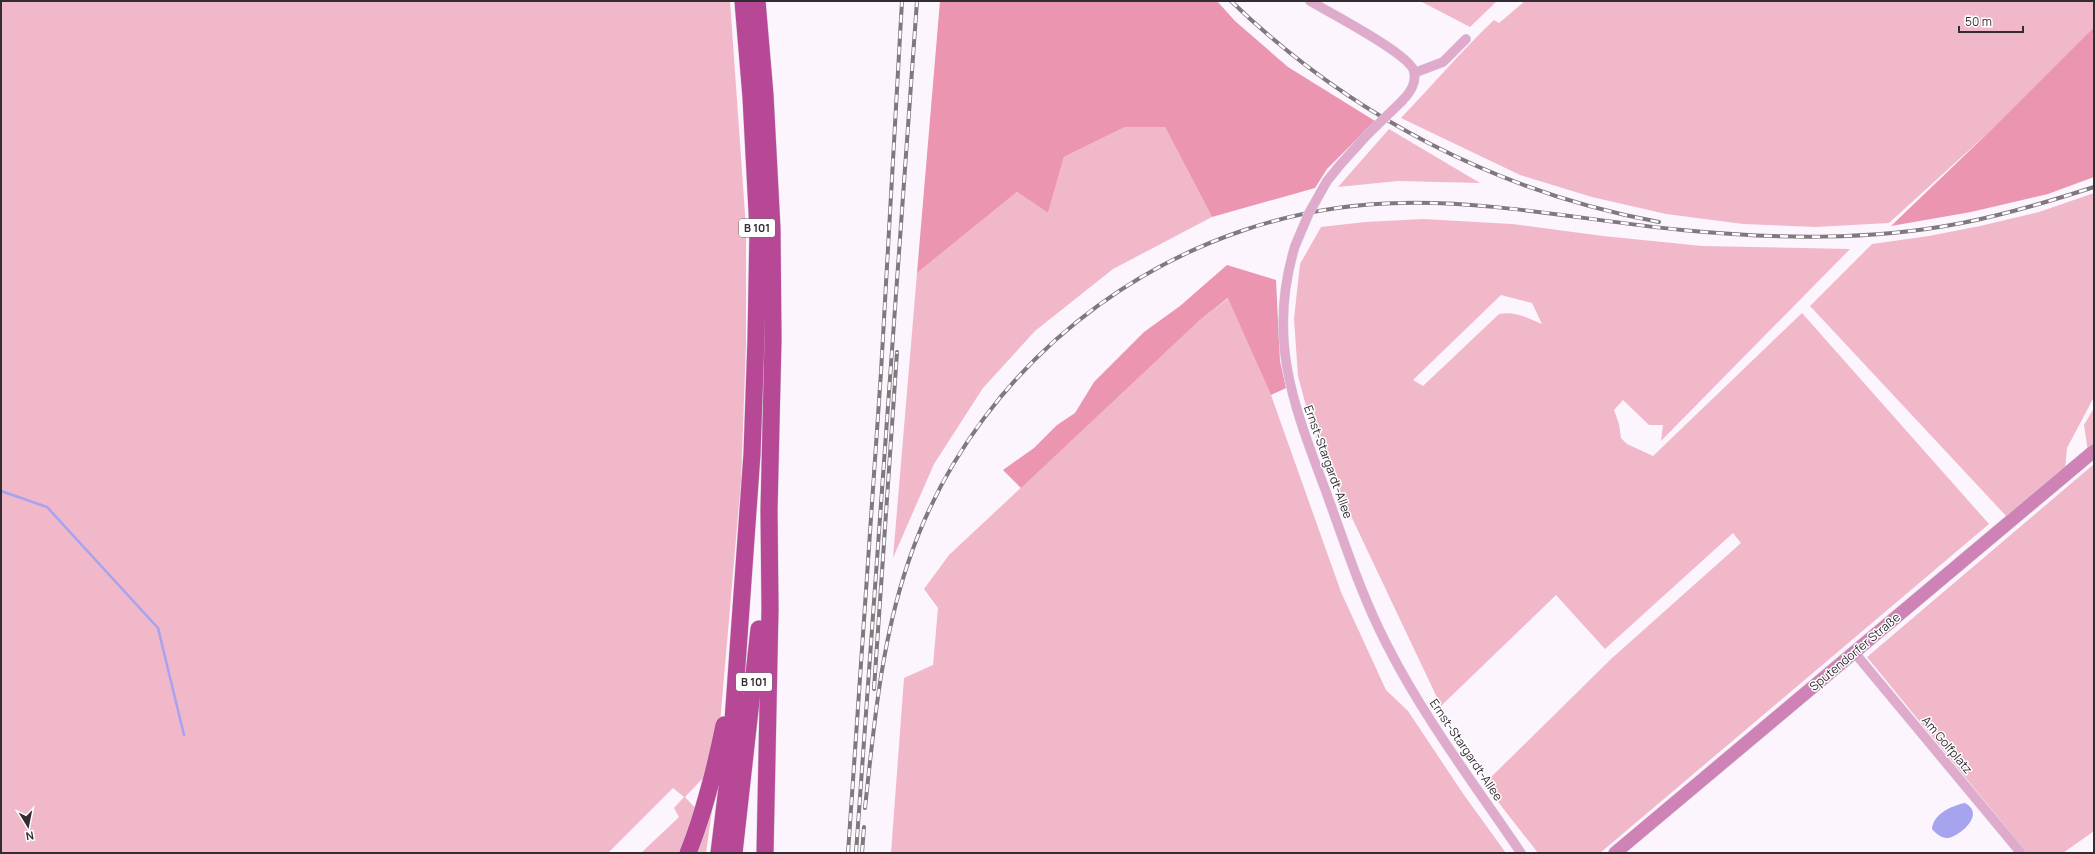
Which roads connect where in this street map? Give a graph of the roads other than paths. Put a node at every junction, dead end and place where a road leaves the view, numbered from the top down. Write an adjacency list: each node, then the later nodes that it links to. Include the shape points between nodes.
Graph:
1 (743, 1): 9 (highway, B 101, via 758,230 752,454)
2 (757, 1): 7 (highway, B 101, via 772,229)
3 (1310, 1): 5 (street, via 1401,56 1410,64)
4 (1466, 39): 5 (street, via 1443,62)
5 (1414, 73): 14 (street, Ernst-Stargardt-Allee, bridge, via 1413,86 1402,101 1340,164 1308,213 1288,277 1283,337 1286,367 1296,410 1377,625 1402,674)
6 (2094, 451): 8 (main road, Sputendorfer Straße)
7 (769, 510): 12 (highway, B 101, via 756,667); 13 (highway, via 770,609)
8 (1854, 652): 15 (main road, Sputendorfer Straße); 16 (street, Am Golfplatz)
9 (738, 660): 10 (highway, via 713,776); 11 (highway, B 101, via 730,763)
10 (688, 853)
11 (719, 853)
12 (734, 853)
13 (765, 853)
14 (1521, 853)
15 (1615, 853)
16 (2021, 853)

